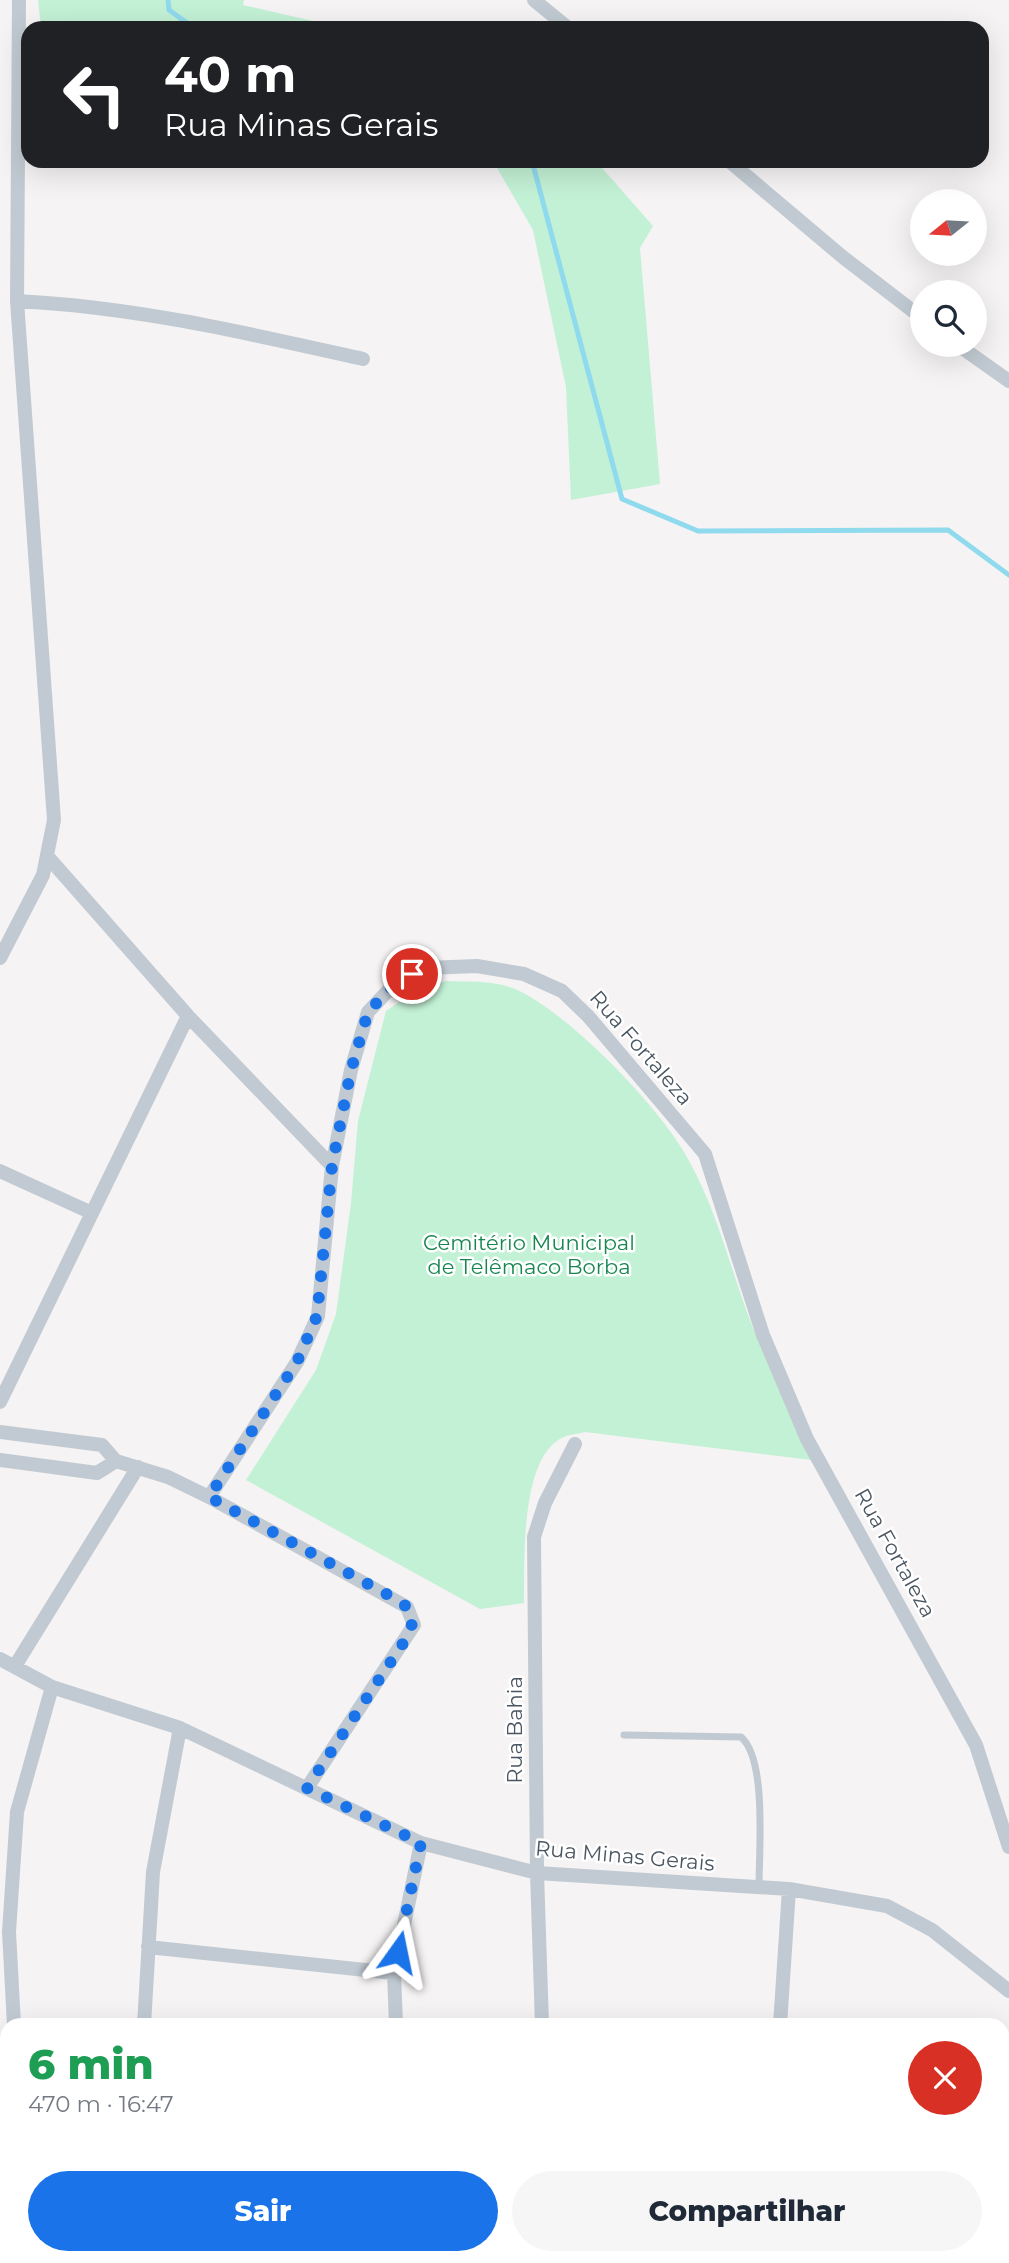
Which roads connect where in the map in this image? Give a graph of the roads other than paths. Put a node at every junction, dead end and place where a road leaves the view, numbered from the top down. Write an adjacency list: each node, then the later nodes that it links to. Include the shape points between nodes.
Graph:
1 (19, 0): 5 (street)
2 (534, 0): 3 (street)
3 (560, 21)
4 (737, 168): 6 (street)
5 (16, 301): 8 (street, via 92,305 218,326); 10 (street, via 54,820)
6 (910, 309)
7 (975, 357): 9 (street)
8 (363, 359)
9 (1009, 382)
10 (48, 858): 11 (street); 12 (street)
11 (0, 958)
12 (188, 1016): 13 (street); 15 (street)
13 (332, 1166): 22 (street, Rua Fortaleza, via 317,1316 297,1362); 30 (street, Rua Fortaleza, via 368,1012 399,979 426,968 449,966 524,974 562,992 588,1016 705,1154 763,1335 802,1427 976,1745)
14 (0, 1171): 15 (street)
15 (92, 1213): 16 (street)
16 (0, 1402)
17 (0, 1432): 20 (street, via 93,1443 106,1448)
18 (575, 1444): 31 (street, Rua Bahia, via 545,1503 534,1537)
19 (0, 1460): 20 (street, via 97,1473)
20 (116, 1461): 21 (street)
21 (138, 1467): 22 (street); 24 (street)
22 (209, 1497): 28 (street, via 401,1602 412,1615 414,1625)
23 (0, 1659): 24 (street, Rua Minas Gerais)
24 (15, 1666): 25 (street, Rua Minas Gerais)
25 (52, 1686): 26 (street, Rua Minas Gerais); 34 (street, via 16,1812)
26 (180, 1728): 28 (street, Rua Minas Gerais); 35 (street, via 153,1872)
27 (624, 1735): 32 (lane, via 741,1737 749,1744 756,1767)
28 (307, 1788): 29 (street, Rua Minas Gerais)
29 (421, 1843): 31 (street, Rua Minas Gerais); 36 (street)
30 (1009, 1847)
31 (537, 1873): 32 (street, Rua Minas Gerais); 41 (street, Rua Bahia)
32 (758, 1887): 33 (street, Rua Minas Gerais)
33 (789, 1889): 37 (street, Rua Minas Gerais, via 887,1906 932,1930); 42 (street)
34 (5, 1931): 38 (street)
35 (148, 1947): 36 (street); 39 (street)
36 (394, 1973): 40 (street)
37 (1009, 1991)
38 (13, 2018)
39 (144, 2018)
40 (396, 2018)
41 (542, 2018)
42 (780, 2018)

